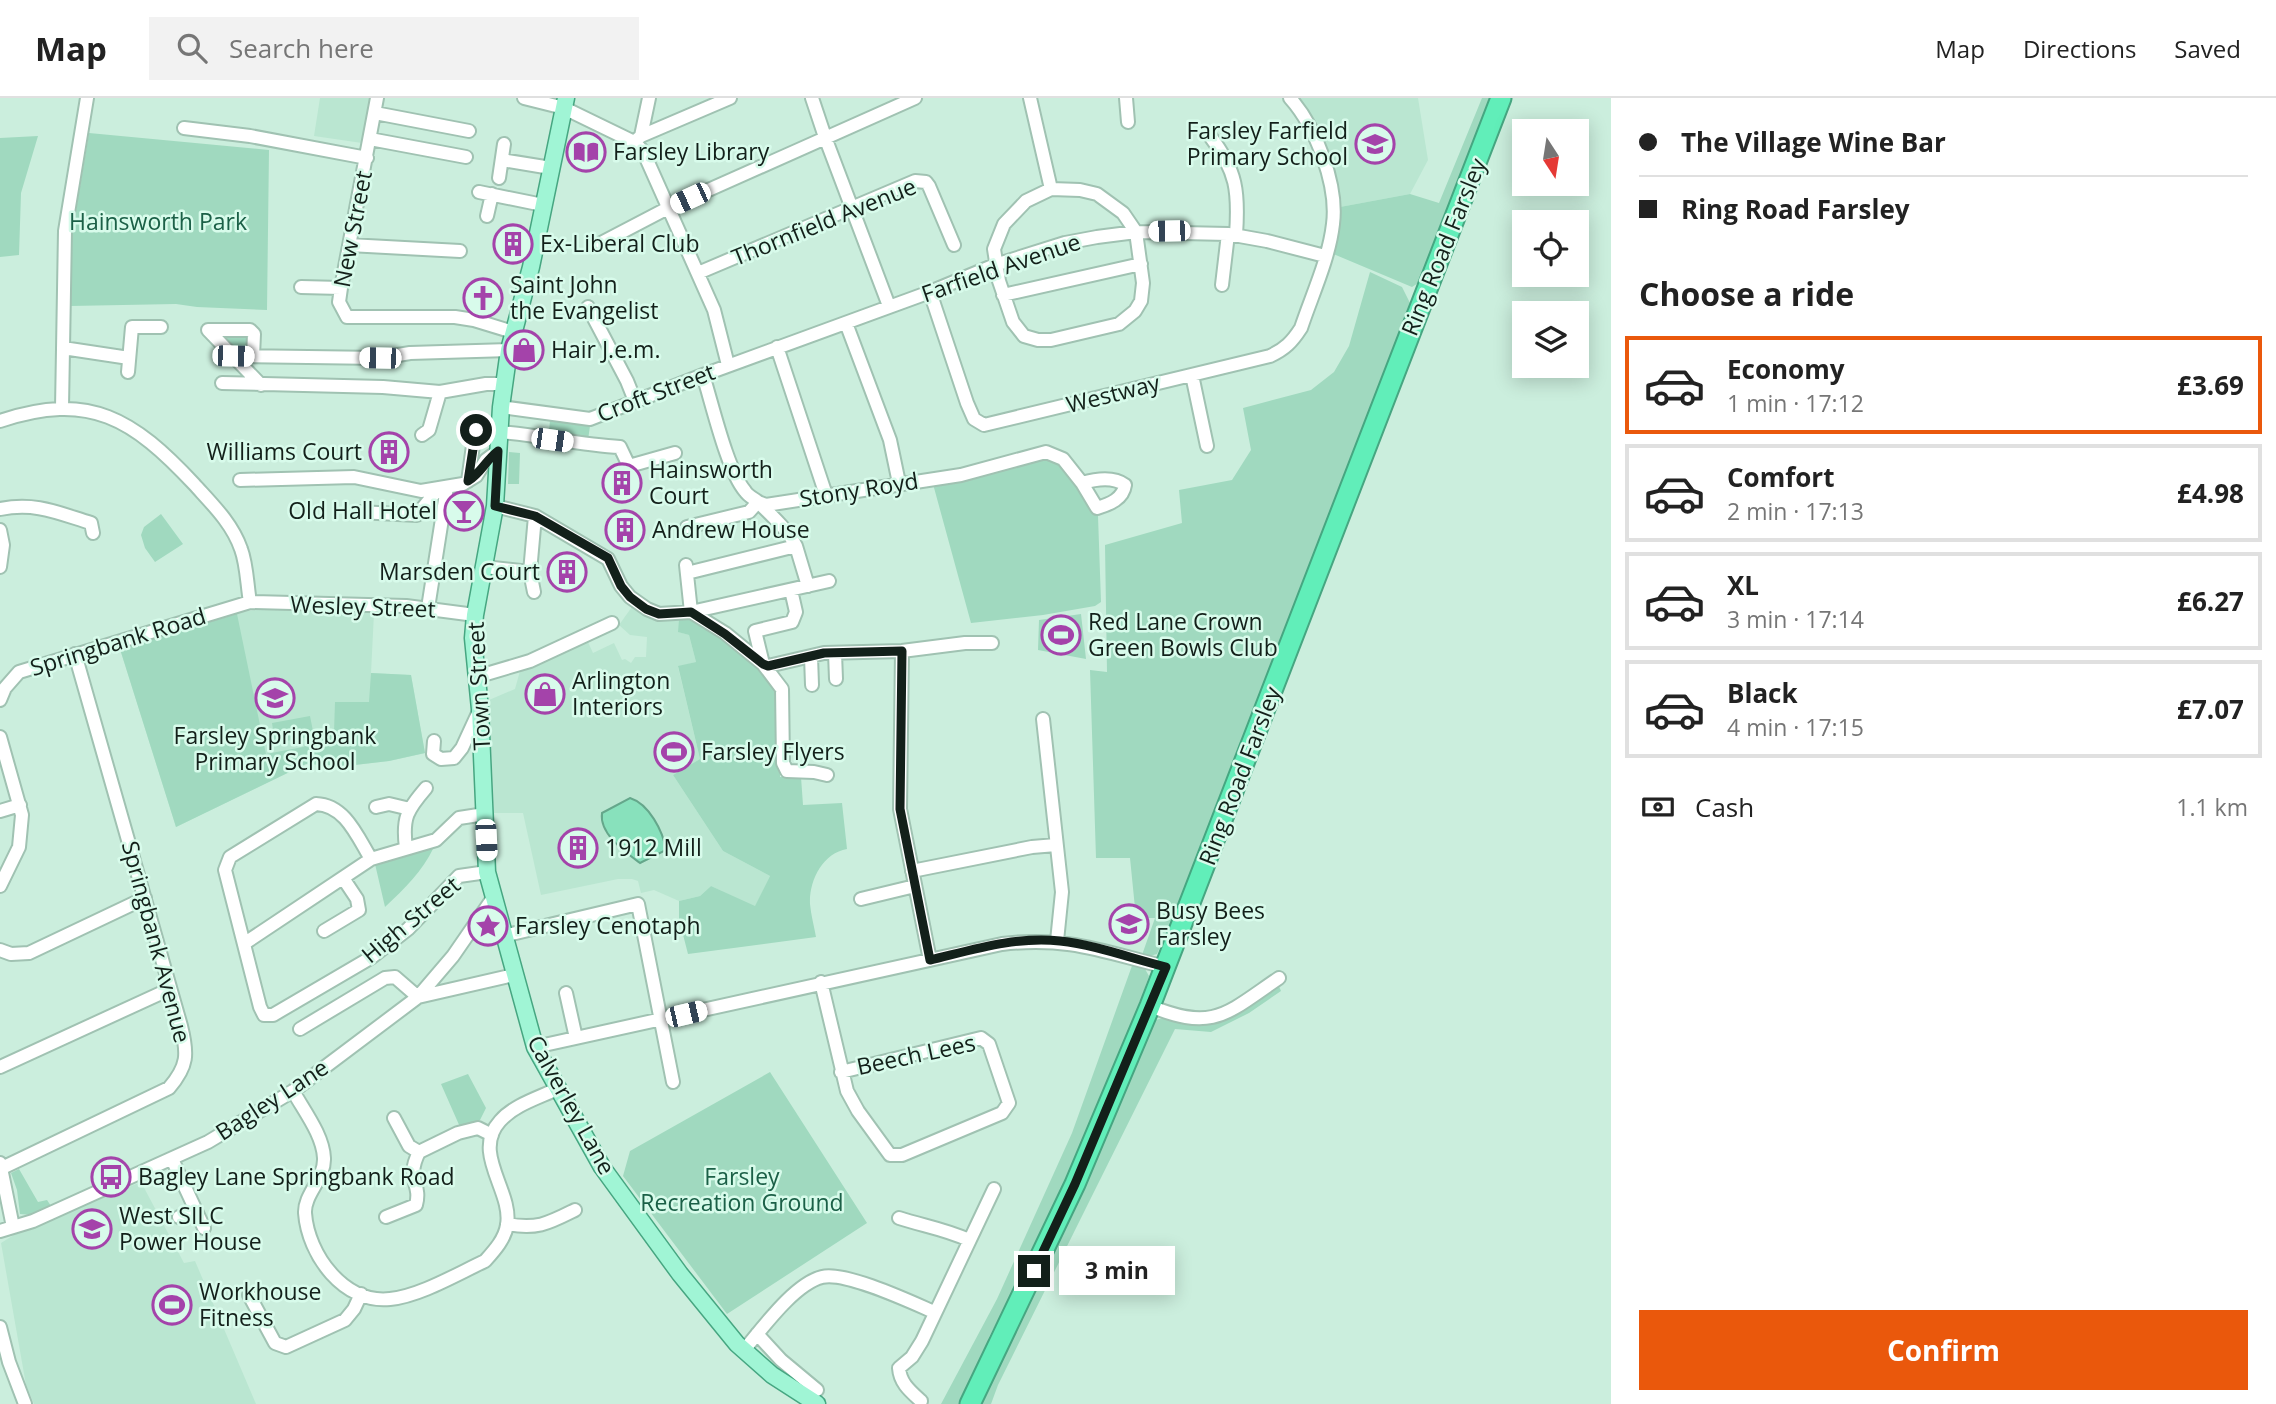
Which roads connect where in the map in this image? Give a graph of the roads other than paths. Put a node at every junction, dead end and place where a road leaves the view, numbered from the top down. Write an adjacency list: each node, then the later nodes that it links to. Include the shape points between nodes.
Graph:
1 (87, 98): 53 (street, via 65,232)
2 (377, 98): 13 (street, New Street)
3 (524, 98): 12 (street)
4 (649, 98): 20 (street)
5 (812, 98): 18 (street)
6 (915, 98): 18 (street)
7 (1030, 98): 27 (street)
8 (1126, 98): 14 (street)
9 (1290, 98): 38 (street, Westway, via 1315,139 1334,204)
10 (1501, 98): 141 (highway, Ring Road Farsley)
11 (725, 99): 20 (street)
12 (565, 103): 20 (street); 25 (main road, Town Street)
13 (375, 113): 16 (street); 19 (street, New Street)
14 (1128, 122)
15 (184, 128): 23 (street)
16 (469, 131)
17 (1210, 136): 33 (street, via 1229,165 1238,199)
18 (825, 137): 29 (street); 30 (street)
19 (370, 139): 22 (street); 23 (street, New Street)
20 (638, 139): 30 (street)
21 (504, 144): 24 (street)
22 (466, 157)
23 (367, 158): 35 (street, New Street)
24 (502, 160): 25 (street); 26 (street)
25 (551, 169): 28 (main road, Town Street)
26 (499, 178)
27 (1051, 189): 32 (street, via 1097,194 1123,213); 40 (street, via 1026,201 1004,224 994,249)
28 (543, 205): 31 (street, via 485,193); 51 (main road, Town Street)
29 (851, 207): 36 (street, Thornfield Avenue, via 915,181 926,182); 41 (street, Thornfield Avenue); 47 (street)
30 (668, 208): 34 (street); 41 (street)
31 (487, 216)
32 (1136, 232): 33 (street, Farfield Avenue); 39 (street); 40 (street, Farfield Avenue, via 1065,243)
33 (1232, 235): 38 (street, Farfield Avenue); 42 (street)
34 (601, 243)
35 (349, 244): 37 (street); 44 (street, New Street)
36 (954, 245)
37 (460, 251)
38 (1325, 256): 61 (street, Westway, via 1301,328 1283,351)
39 (1141, 264): 46 (street); 46 (street, via 1141,301 1135,311 1119,324 1051,340 1024,335 1013,323)
40 (995, 265): 45 (street, Farfield Avenue); 46 (street)
41 (698, 273): 58 (street, via 714,310)
42 (1222, 285)
43 (301, 287): 44 (street)
44 (341, 288): 51 (street, New Street, via 339,302 347,317 455,317)
45 (930, 292): 47 (street, Farfield Avenue); 61 (street, Westway, via 967,403 974,419 984,425)
46 (1003, 295)
47 (889, 306): 49 (street, Farfield Avenue)
48 (588, 307): 66 (street)
49 (846, 323): 52 (street, Farfield Avenue); 78 (street, via 890,440)
50 (161, 327): 57 (street, via 132,327)
51 (513, 332): 54 (main road, Town Street)
52 (777, 347): 58 (street, Farfield Avenue); 81 (street)
53 (63, 348): 57 (street); 68 (street)
54 (509, 350): 56 (street, via 380,358); 63 (main road, Town Street)
55 (233, 356): 56 (street); 56 (street, via 208,330 250,330 254,334); 64 (street)
56 (253, 356)
57 (129, 358): 59 (street)
58 (728, 365): 60 (street, Croft Street)
59 (128, 372)
60 (703, 374): 66 (street, Croft Street); 82 (street, via 736,477)
61 (1192, 374): 73 (street)
62 (222, 383): 64 (street)
63 (504, 384): 65 (street); 67 (main road, Town Street)
64 (261, 385): 65 (street)
65 (440, 392): 72 (street, via 429,430)
66 (635, 401): 67 (street, Croft Street, via 590,419)
67 (500, 407): 71 (main road, Town Street)
68 (62, 408): 69 (street); 98 (street, via 87,410 126,425 188,478 232,530 242,551)
69 (0, 421)
70 (473, 427): 77 (street)
71 (499, 432): 74 (main road, Town Street); 75 (street, via 620,447 629,466)
72 (422, 435)
73 (1207, 446)
74 (498, 451): 77 (street); 83 (main road, Town Street)
75 (675, 453)
76 (240, 480): 80 (street, via 354,477 421,491)
77 (468, 481): 80 (street)
78 (899, 483): 79 (street, Stony Royd, via 961,475 1046,452 1063,458); 81 (street, Stony Royd)
79 (1082, 483)
80 (443, 487): 85 (street, via 416,515); 99 (street)
81 (826, 495): 82 (street, Stony Royd, via 766,505)
82 (758, 502): 88 (street, via 749,512); 90 (street)
83 (495, 506): 86 (street); 91 (main road, Town Street)
84 (0, 509): 87 (street, via 37,507)
85 (358, 512)
86 (535, 516): 93 (street); 100 (street, via 608,558 621,586 646,609 659,614)
87 (94, 524)
88 (687, 527)
89 (0, 530): 92 (street)
90 (796, 546): 95 (street); 100 (street, via 687,569)
91 (484, 567): 93 (street); 101 (main road, Town Street)
92 (3, 571)
93 (530, 572): 97 (street)
94 (829, 581): 95 (street)
95 (808, 586): 96 (street)
96 (791, 590): 100 (street); 108 (street, via 796,612 792,622 755,631)
97 (534, 592)
98 (250, 602): 99 (street, Wesley Street); 106 (street, Springbank Road)
99 (428, 608): 101 (street, Wesley Street)
100 (691, 612): 108 (street)
101 (475, 615): 109 (main road, Town Street)
102 (612, 623): 109 (street, via 530,661)
103 (992, 643): 104 (street)
104 (902, 651): 105 (street); 127 (street, via 900,809)
105 (835, 653): 107 (street); 110 (street)
106 (75, 654): 112 (street, Springbank Road, via 19,672); 132 (street, Springbank Avenue)
107 (811, 656): 108 (street); 111 (street)
108 (763, 664): 117 (street, via 782,690 787,772)
109 (476, 677): 113 (main road, Town Street)
110 (836, 680)
111 (812, 685)
112 (0, 700)
113 (480, 709): 116 (street, via 454,758 433,754); 123 (main road, Town Street)
114 (1043, 719): 124 (street)
115 (0, 737): 119 (street)
116 (434, 741)
117 (827, 775)
118 (426, 788): 121 (street)
119 (20, 805): 122 (street); 130 (street, via 19,847)
120 (376, 807): 121 (street, via 389,804)
121 (410, 809): 125 (street, via 404,820)
122 (0, 811)
123 (485, 814): 125 (street, via 459,818 436,839); 128 (main road, Town Street)
124 (1056, 845): 127 (street); 137 (street, via 1062,892)
125 (406, 848): 126 (street)
126 (371, 859): 129 (street); 138 (street, via 346,818 336,808 316,804 230,857 225,870)
127 (912, 871): 131 (street)
128 (487, 872): 133 (main road, Town Street); 138 (street, High Street, via 458,876 408,929 372,957 273,1015 264,1015 260,1007)
129 (343, 878): 135 (street, via 359,910); 138 (street)
130 (0, 886)
131 (915, 886): 134 (street); 140 (street)
132 (145, 898): 139 (street, via 29,953); 145 (street, Springbank Avenue)
133 (493, 898): 136 (main road, Calverley Lane); 147 (street, Bagley Lane)
134 (861, 899)
135 (324, 931)
136 (503, 936): 142 (main road, Calverley Lane); 149 (street, via 638,904)
137 (1057, 941): 140 (street, via 1002,944); 141 (street)
138 (245, 943)
139 (0, 950)
140 (930, 960): 144 (street)
141 (1166, 967): 148 (highway, Ring Road Farsley)
142 (514, 975): 147 (street); 152 (main road, Calverley Lane)
143 (1279, 978): 148 (street, via 1210,1019 1183,1017)
144 (821, 982): 149 (street); 154 (street, Beech Lees)
145 (170, 989): 153 (street); 162 (street, Springbank Avenue, via 187,1054 169,1088)
146 (566, 993): 151 (street)
147 (418, 997): 150 (street, via 395,977 385,978); 157 (street, Bagley Lane)
148 (1150, 1006): 183 (highway, Ring Road Farsley, via 1075,1184)
149 (661, 1019): 151 (street); 155 (street)
150 (300, 1029)
151 (576, 1038): 152 (street)
152 (535, 1047): 156 (main road, Calverley Lane)
153 (0, 1067)
154 (841, 1072): 154 (street, Beech Lees, via 858,1111 895,1156 1002,1113 1009,1103 989,1044 981,1038)
155 (674, 1082)
156 (557, 1089): 159 (street, via 499,1121); 179 (main road, Calverley Lane, via 602,1167)
157 (293, 1091): 161 (street, Bagley Lane); 174 (street, via 321,1143 324,1159 322,1175 305,1209 307,1227 326,1271)
158 (394, 1118): 160 (street, via 409,1146)
159 (492, 1135): 160 (street, via 478,1128); 169 (street, via 490,1160 508,1204)
160 (419, 1152): 167 (street, via 411,1172 419,1195 416,1205)
161 (172, 1159): 164 (street); 170 (street, Bagley Lane)
162 (1, 1166): 170 (street)
163 (994, 1189): 173 (street)
164 (195, 1210): 166 (street); 171 (street)
165 (575, 1210): 169 (street, via 543,1226)
166 (179, 1217)
167 (386, 1217)
168 (899, 1217): 173 (street)
169 (507, 1224): 174 (street, via 485,1261 408,1296 388,1300)
170 (13, 1227): 172 (street, Bagley Lane)
171 (204, 1228)
172 (0, 1231)
173 (969, 1240): 176 (street)
174 (361, 1294): 175 (street, via 345,1320 286,1347 275,1343)
175 (249, 1295)
176 (934, 1312): 178 (street, via 831,1276 812,1281); 181 (street, via 912,1357 899,1367 899,1377)
177 (0, 1327): 182 (street)
178 (757, 1334): 179 (street); 180 (street)
179 (744, 1350): 180 (main road, Calverley Lane, via 772,1375)
180 (817, 1397)
181 (921, 1401)
182 (25, 1404)
183 (970, 1404)

